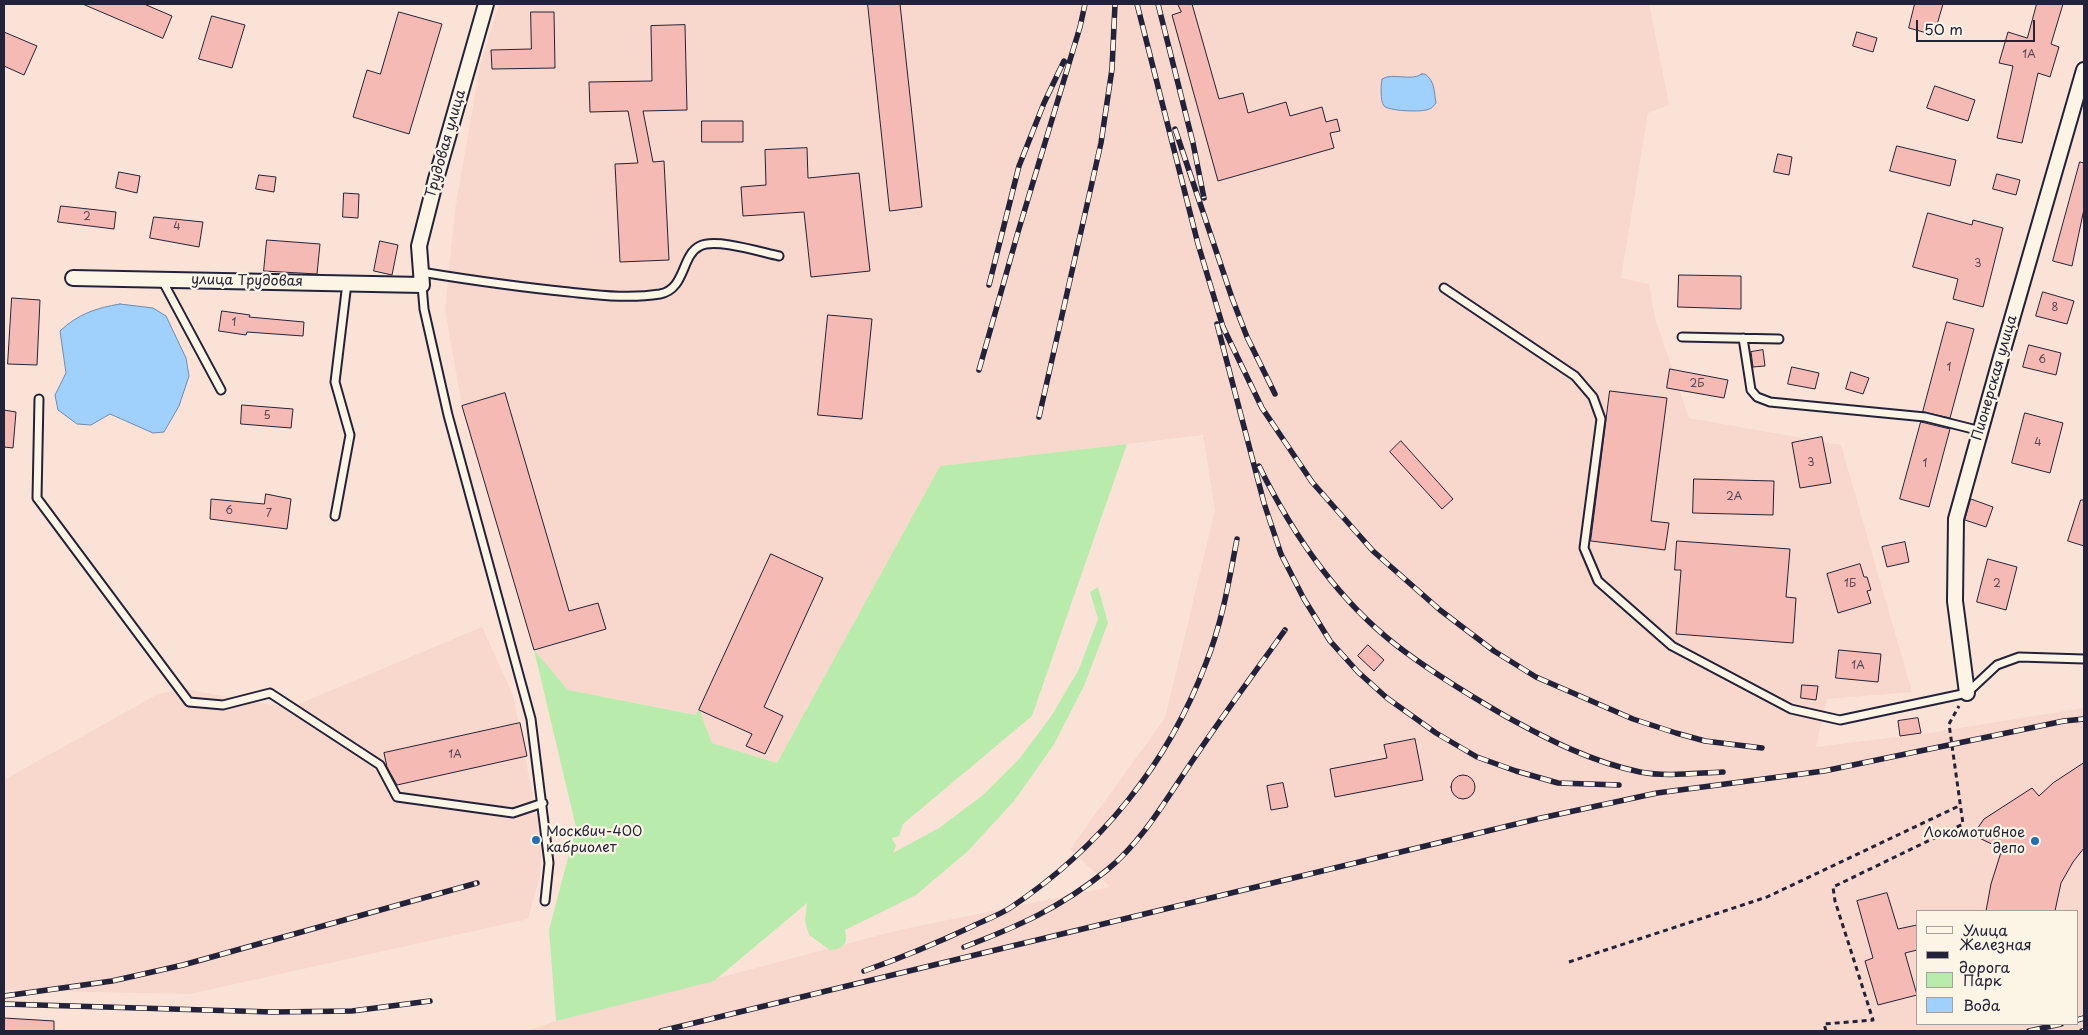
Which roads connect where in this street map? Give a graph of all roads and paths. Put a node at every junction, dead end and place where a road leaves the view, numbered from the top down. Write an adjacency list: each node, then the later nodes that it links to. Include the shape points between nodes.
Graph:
1 (486, 4): 5 (street, Трудовая улица, via 419,246)
2 (2084, 70): 14 (street, Пионерская улица)
3 (779, 256): 5 (lane, via 714,243 700,246 690,255 682,276 662,294 619,297)
4 (73, 278): 6 (street, улица Трудовая)
5 (422, 278): 7 (street, улица Трудовая); 18 (lane, via 424,309 448,415 531,719)
6 (162, 280): 7 (street, улица Трудовая); 12 (lane)
7 (348, 284): 15 (lane, via 335,382 350,435)
8 (1444, 288): 17 (lane, via 1575,376 1593,397 1601,420 1584,548 1598,581 1672,646 1791,709 1840,720)
9 (1682, 337): 10 (lane)
10 (1743, 338): 11 (lane); 14 (lane, via 1751,390 1757,397 1770,402 1925,417)
11 (1778, 339)
12 (221, 390)
13 (39, 399): 18 (lane, via 37,498 189,702 223,705 270,693 380,765 397,798 513,814)
14 (1980, 431): 17 (street, Пионерская улица, via 1956,519 1955,601)
15 (335, 516)
16 (2084, 659): 17 (lane, via 2019,657 1997,665)
17 (1967, 693): 19 (path, via 1949,724)
18 (543, 803): 20 (lane, via 549,863)
19 (1961, 805): 21 (path, via 1767,897); 22 (path, via 1963,824 1832,887 1874,1020 1824,1024)
20 (544, 901)
21 (1568, 962)
22 (1826, 1031)

